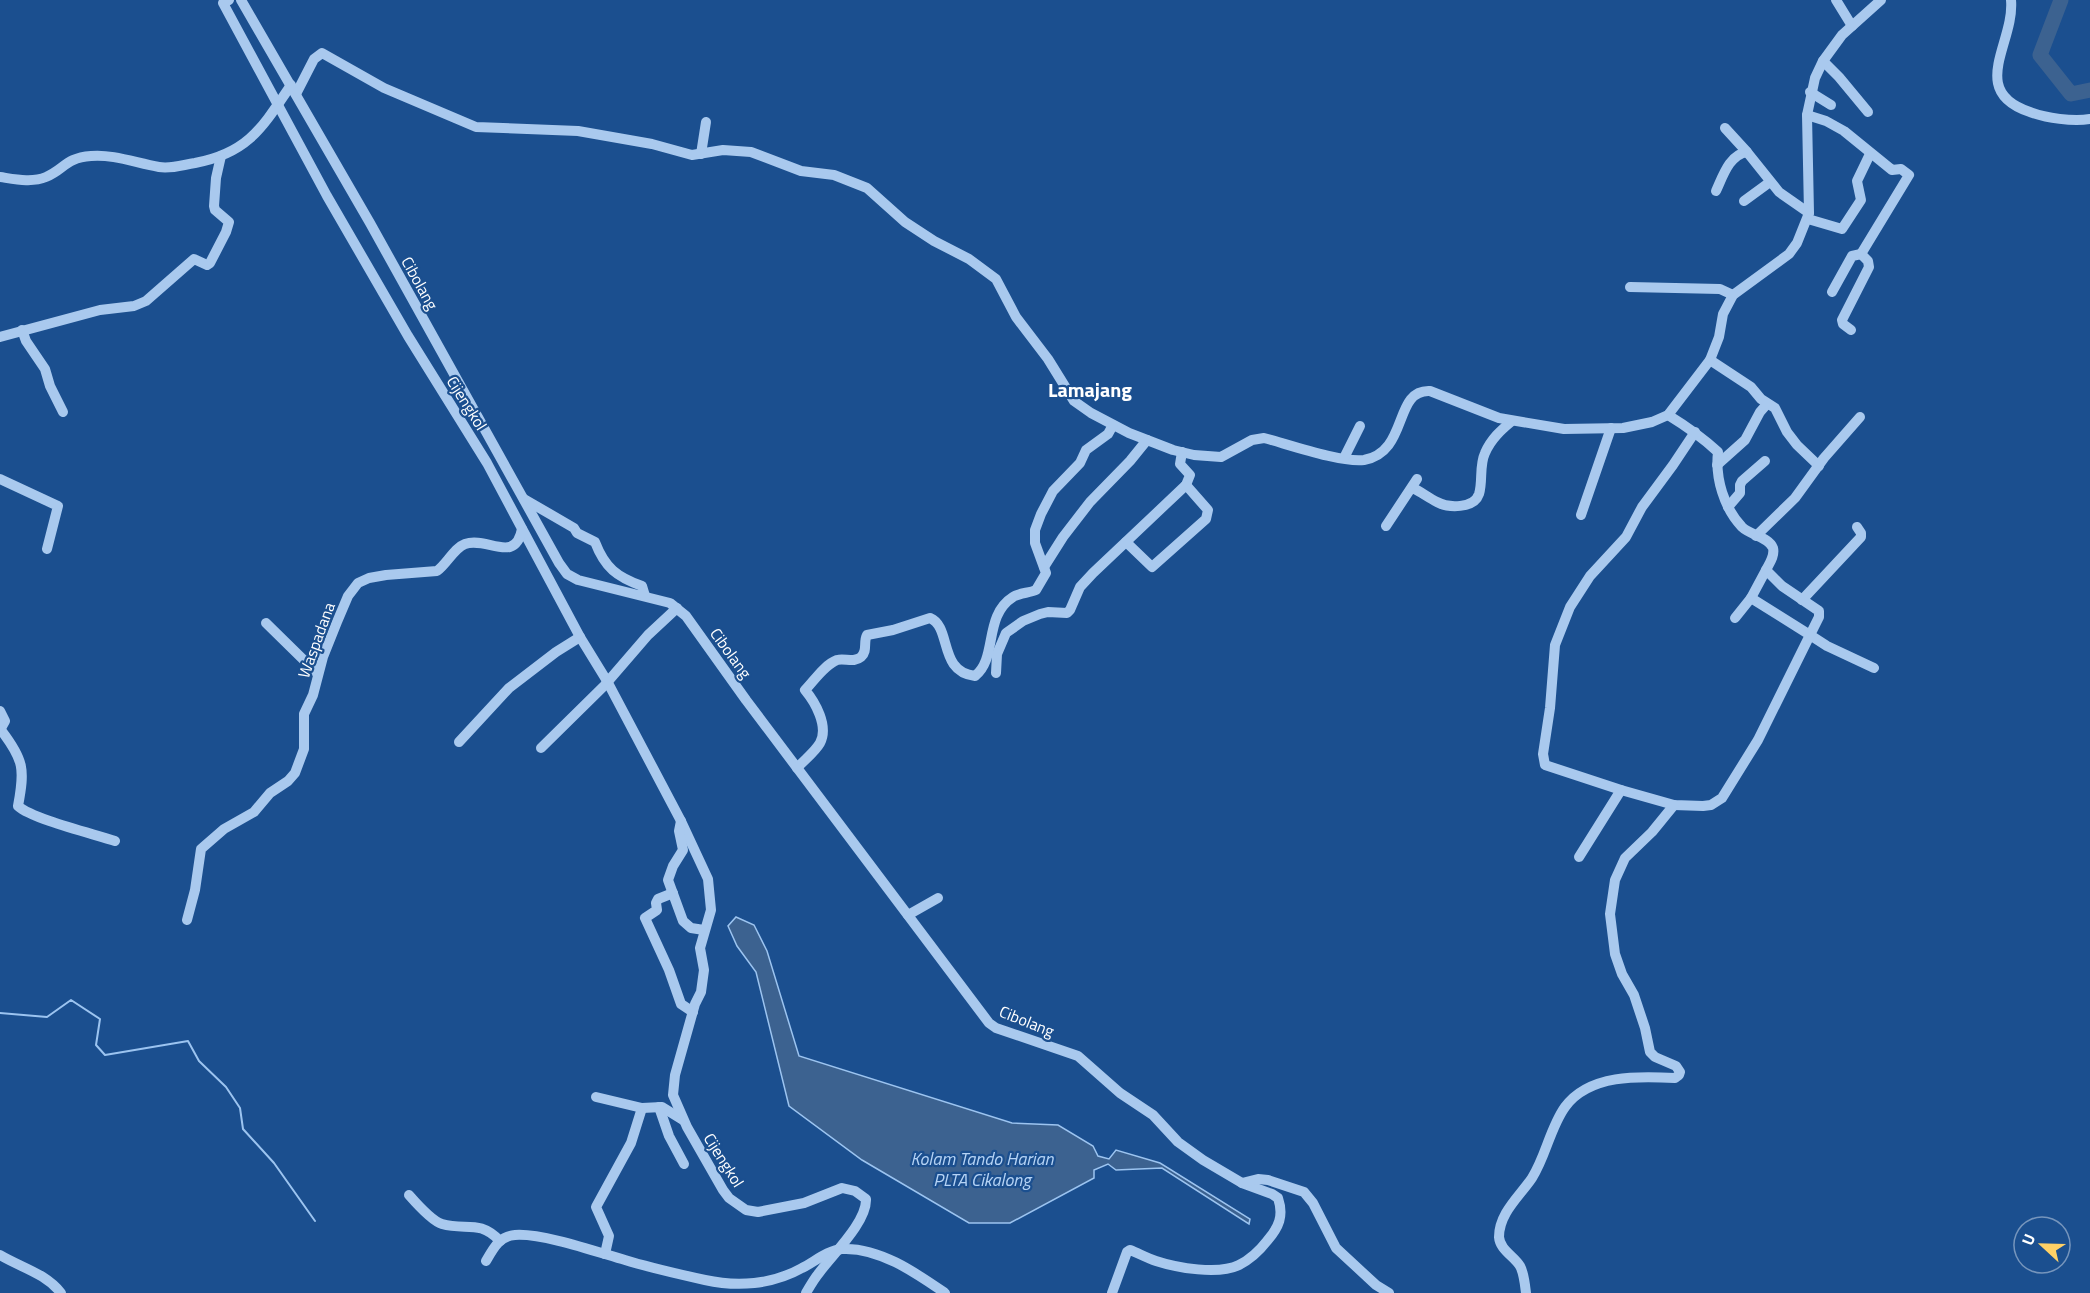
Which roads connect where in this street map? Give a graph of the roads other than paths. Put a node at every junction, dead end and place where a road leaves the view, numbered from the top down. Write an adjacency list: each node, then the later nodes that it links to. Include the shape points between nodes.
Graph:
1 (241, 0): 8 (street, Cibolang)
2 (1836, 0): 6 (street)
3 (1881, 0): 6 (street)
4 (2011, 0): 14 (street, via 2009,27 1997,70 2005,99 2010,105 2036,114)
5 (226, 1): 10 (street, Cijengkol)
6 (1852, 26): 7 (street)
7 (1823, 61): 9 (street); 12 (street)
8 (293, 89): 10 (street); 18 (street, via 322,53 384,88 476,127 569,130); 51 (street, Cibolang)
9 (1810, 92): 11 (street); 13 (street)
10 (279, 104): 20 (street, via 249,140); 56 (street, Cijengkol, via 327,196)
11 (1831, 105)
12 (1868, 112)
13 (1807, 115): 19 (street, via 1844,131); 25 (street)
14 (2090, 119)
15 (706, 122): 18 (street)
16 (1725, 129): 17 (street)
17 (1747, 152): 22 (street); 23 (street, via 1736,156)
18 (701, 154): 39 (street, via 723,150 751,152 801,171 834,175 867,188 905,222 996,279 1016,317 1074,401)
19 (1869, 154): 25 (street, via 1857,181 1861,200 1844,227 1838,229); 26 (street, via 1909,176)
20 (221, 156): 21 (street, via 177,168 97,155 78,157 45,177); 30 (street, via 214,206 229,222 210,263 194,259 146,301 134,306 100,310)
21 (0, 177)
22 (1770, 182): 24 (street); 25 (street)
23 (1716, 191)
24 (1744, 201)
25 (1809, 216): 29 (street, via 1789,254)
26 (1861, 254): 28 (street, via 1852,256); 31 (street, via 1869,267 1842,320)
27 (1630, 288): 29 (street, via 1720,289)
28 (1832, 292)
29 (1733, 295): 33 (street, via 1723,314)
30 (22, 330): 32 (street); 35 (street, via 45,369)
31 (1851, 330)
32 (0, 337)
33 (1710, 360): 34 (street, via 1751,387); 36 (street)
34 (1767, 404): 47 (street, via 1745,440); 48 (street, via 1775,408 1797,445)
35 (63, 412)
36 (1668, 415): 41 (street, via 1652,422); 42 (street)
37 (1860, 417): 48 (street)
38 (1512, 421): 41 (street, via 1564,429); 45 (street, via 1422,390 1410,398 1397,432 1385,448 1364,460); 54 (street, via 1493,438 1485,452 1478,495 1472,503 1439,504 1415,483)
39 (1113, 425): 43 (street); 60 (street, via 1108,434 1086,450 1080,463 1053,491 1041,514 1035,543)
40 (1360, 426): 45 (street)
41 (1611, 428): 53 (street)
42 (1695, 432): 47 (street, via 1718,452); 79 (street, via 1642,507 1626,537 1580,591 1556,645 1545,765)
43 (1147, 440): 44 (street); 60 (street, via 1090,502)
44 (1182, 453): 45 (street, via 1221,457 1252,440 1264,438); 50 (street, via 1180,464 1190,475)
45 (1335, 457)
46 (1766, 462): 52 (street, via 1742,481 1740,493)
47 (1717, 465): 52 (street)
48 (1820, 466): 57 (street, via 1795,498)
49 (0, 479): 59 (street, via 58,506)
50 (1186, 485): 58 (street); 58 (street, via 1208,510 1206,519 1152,567)
51 (523, 499): 62 (street, via 595,542 601,559 621,578 642,586); 62 (street, Cibolang, via 567,574)
52 (1728, 507): 57 (street, via 1743,528)
53 (1581, 515)
54 (1386, 526)
55 (1857, 527): 64 (street, via 1861,537)
56 (522, 529): 69 (street, Cijengkol); 72 (street, Waspadana, via 516,544 509,548 464,544 437,571 386,574 358,583 348,596)
57 (1756, 536): 61 (street, via 1773,550)
58 (1126, 542): 71 (street, via 1080,587 1070,610 1040,614 1006,633 997,654)
59 (47, 549)
60 (1044, 567): 78 (street, via 1046,573 1036,590 1015,596 1000,609 983,667 975,676 961,674 954,666 937,622 930,618 867,635 866,648 859,659 838,660 805,690 819,710 821,742)
61 (1766, 570): 63 (street); 64 (street)
62 (645, 596): 65 (street, Cibolang)
63 (1751, 598): 66 (street); 68 (street)
64 (1802, 600): 68 (street, via 1820,613)
65 (677, 608): 73 (street); 78 (street, Cibolang)
66 (1735, 618)
67 (266, 623): 72 (street)
68 (1810, 635): 70 (street); 80 (street, via 1758,740 1722,798 1711,805)
69 (580, 637): 73 (street, Cijengkol); 76 (street, via 509,688)
70 (1875, 668)
71 (996, 673)
72 (318, 674): 87 (street, Waspadana, via 313,696 303,714 304,749 295,773 254,812 201,849)
73 (607, 681): 77 (street); 81 (street, Cijengkol)
74 (0, 711): 75 (street, via 5,721)
75 (0, 730): 82 (street, via 20,761 20,809)
76 (459, 742)
77 (541, 748)
78 (797, 768): 86 (street, Cibolang)
79 (1621, 790): 80 (street); 83 (street)
80 (1674, 805): 107 (street, via 1625,858 1615,880 1610,914 1615,954 1634,995 1650,1052 1680,1072 1675,1078 1598,1083 1579,1093 1565,1108 1543,1157 1511,1204 1501,1230 1501,1245 1520,1267)
81 (681, 820): 84 (street, Cijengkol, via 683,850 668,880); 88 (street, Cijengkol, via 708,879 711,910)
82 (115, 841)
83 (1579, 857)
84 (674, 893): 88 (street, Cijengkol, via 683,921); 89 (street, via 658,900 657,910 645,918 681,1004)
85 (938, 898): 86 (street)
86 (908, 915): 95 (street, Cibolang, via 989,1023 1078,1056 1120,1093 1153,1115 1178,1142)
87 (187, 920)
88 (704, 930): 89 (street, Cijengkol, via 700,948 704,970)
89 (693, 1011): 93 (street, Cijengkol, via 673,1092)
90 (596, 1097): 92 (street)
91 (659, 1107): 92 (street); 93 (street); 94 (street)
92 (642, 1108): 99 (street, via 631,1143 596,1207 609,1236)
93 (684, 1120): 98 (street, Cijengkol, via 723,1190 746,1210 758,1212 804,1203 842,1188 862,1195 866,1202 862,1216)
94 (684, 1164)
95 (1242, 1183): 105 (street, Cibolang, via 1276,1197 1281,1207 1278,1228 1253,1256 1240,1265 1218,1270 1174,1266 1128,1251); 106 (street, via 1258,1179 1304,1192 1336,1248 1376,1286)
96 (409, 1195): 97 (street, via 440,1224 475,1226 491,1231)
97 (500, 1241): 99 (street, via 514,1235 548,1239); 101 (street)
98 (840, 1249): 99 (street, via 778,1280 753,1283 720,1283); 103 (street); 104 (street, via 884,1257)
99 (604, 1254)
100 (0, 1255): 102 (street, via 44,1276)
101 (486, 1261)
102 (61, 1293)
103 (806, 1293)
104 (945, 1293)
105 (1112, 1293)
106 (1389, 1293)
107 (1526, 1293)

